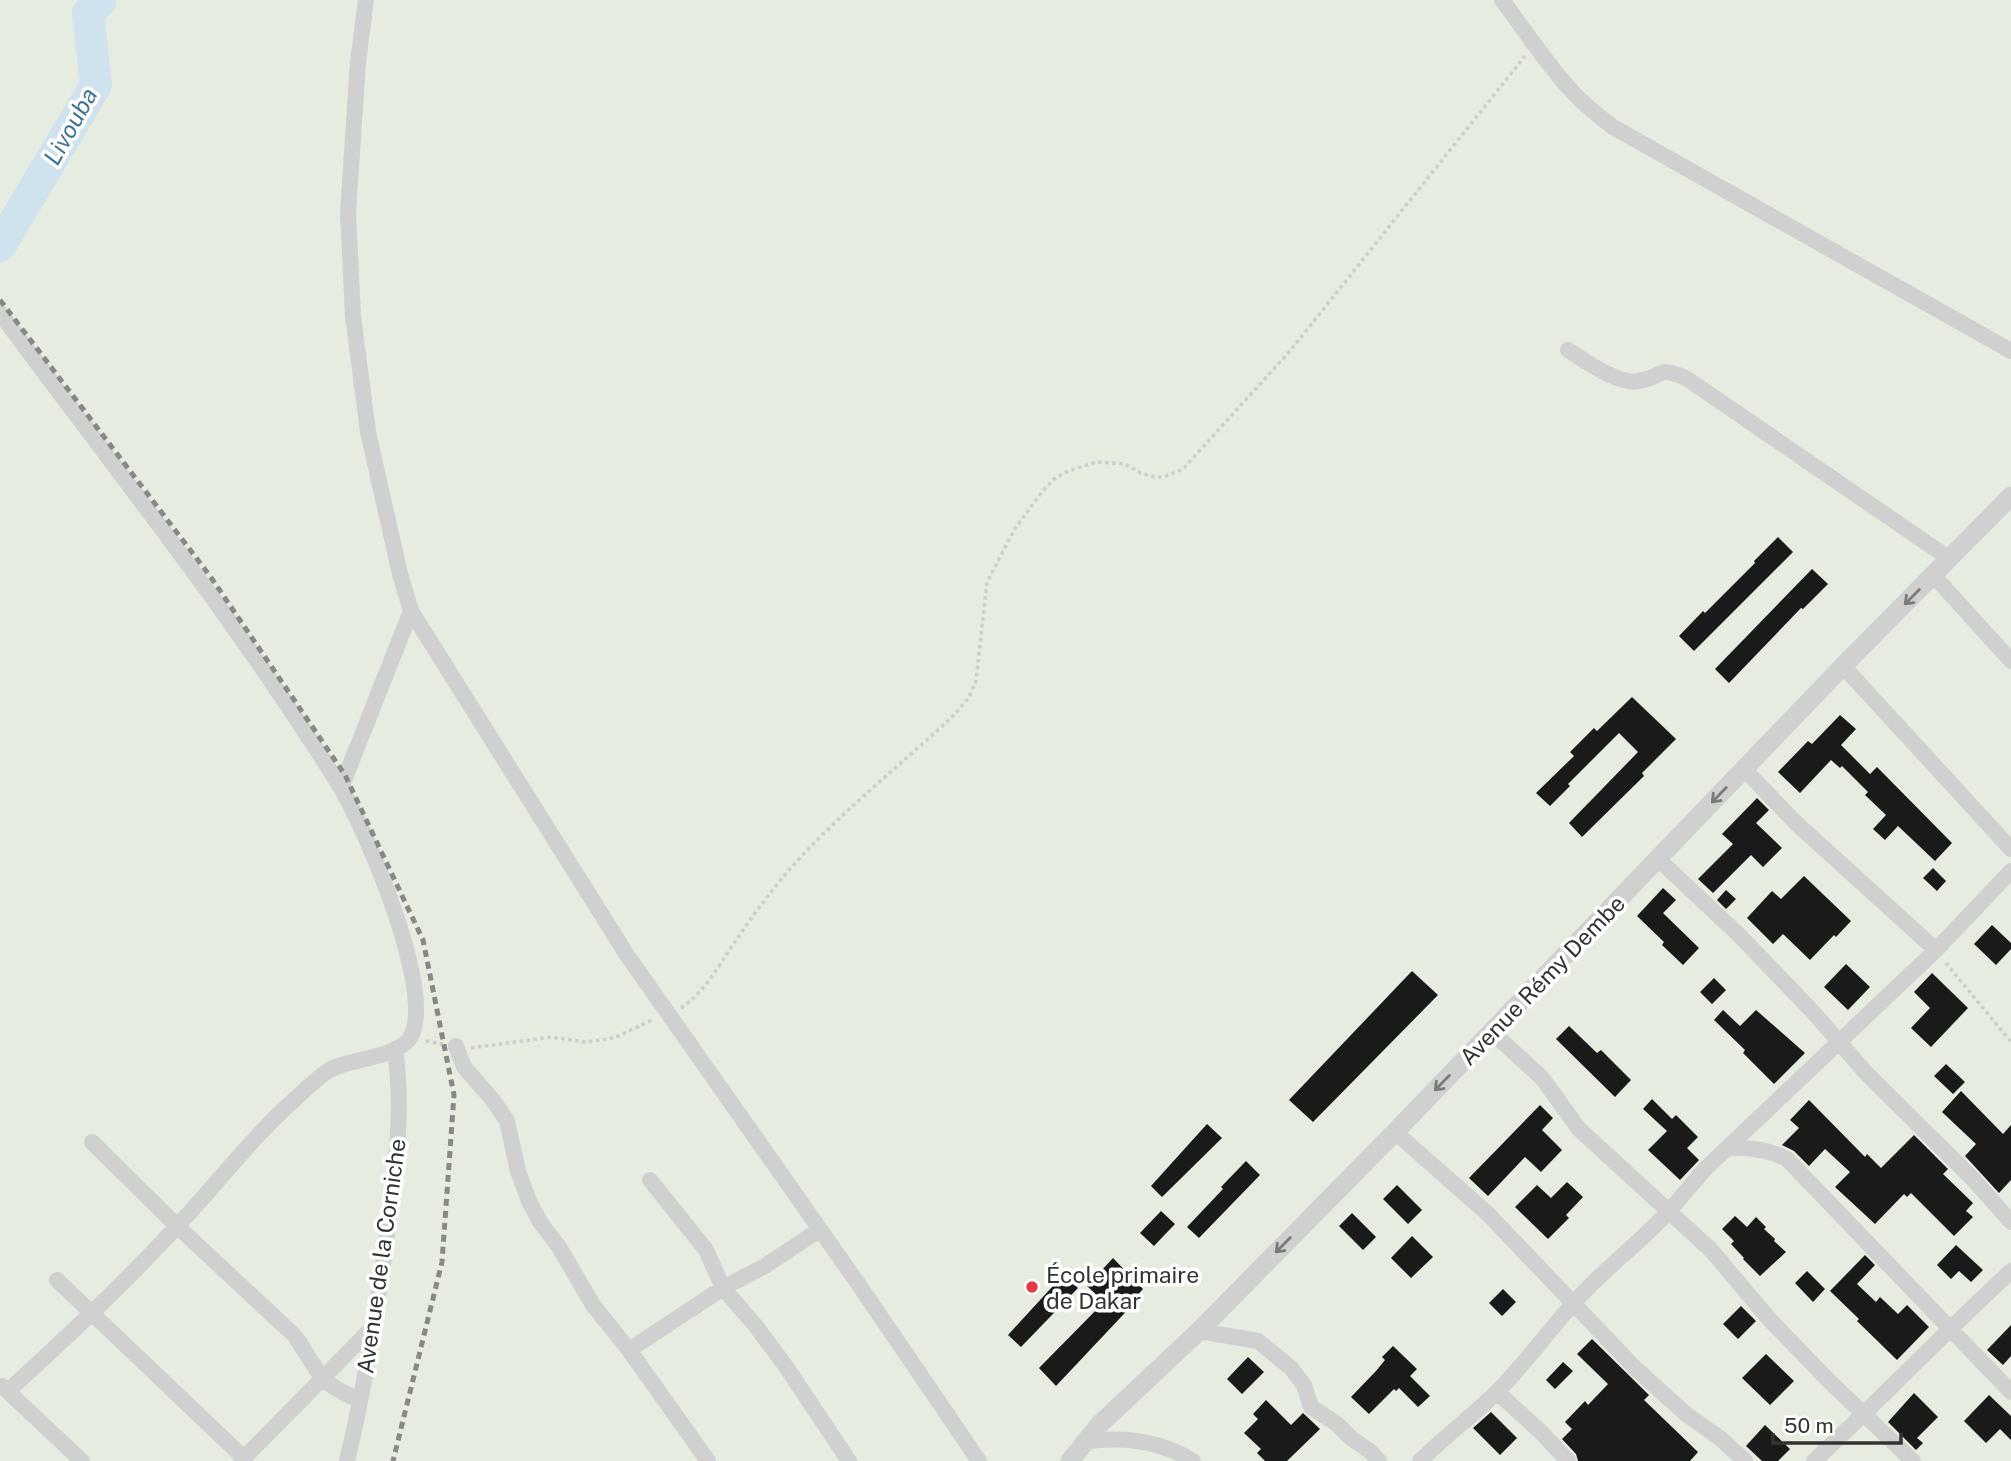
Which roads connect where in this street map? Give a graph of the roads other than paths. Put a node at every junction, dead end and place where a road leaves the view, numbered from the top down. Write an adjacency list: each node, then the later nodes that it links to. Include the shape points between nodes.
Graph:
1 (366, 0): 9 (street, via 348,213 353,316 368,432)
2 (1502, 0): 5 (street, via 1570,89 1613,127)
3 (0, 314): 13 (street, via 191,568)
4 (1567, 350): 7 (street, via 1629,382 1663,371 1686,378)
5 (2011, 351)
6 (2011, 496): 7 (street, Avenue Rémy Dembe)
7 (1950, 559): 8 (street, Avenue Rémy Dembe)
8 (1934, 576): 10 (street); 11 (street, Avenue Rémy Dembe, one-way to 11)
9 (411, 611): 13 (street); 29 (street, via 627,956)
10 (2011, 661)
11 (1843, 666): 12 (street, Avenue Rémy Dembe); 14 (street)
12 (1744, 769): 15 (street, Avenue Rémy Dembe, one-way to 15); 17 (street)
13 (341, 788): 21 (street, via 373,856 404,940 413,979 415,1025 411,1038)
14 (2011, 849)
15 (1658, 859): 18 (street, Avenue Rémy Dembe); 19 (street)
16 (2011, 871): 17 (street)
17 (1936, 950): 19 (street)
18 (1492, 1032): 22 (street, Avenue Rémy Dembe, one-way to 22); 26 (street, via 1542,1078 1579,1129)
19 (1839, 1041): 24 (street); 27 (street)
20 (456, 1046): 38 (street, via 464,1067 507,1121 518,1171 540,1222 593,1305)
21 (395, 1049): 28 (street, via 323,1075 270,1121); 35 (street, Avenue de la Corniche, via 398,1141)
22 (1395, 1132): 33 (street, via 1488,1214); 37 (street, Avenue Rémy Dembe, one-way to 37)
23 (92, 1142): 28 (street)
24 (1727, 1148): 26 (street); 36 (street, via 1746,1147 1787,1158)
25 (650, 1180): 32 (street, via 706,1250)
26 (1669, 1211): 33 (street); 44 (street)
27 (2011, 1223)
28 (177, 1226): 34 (street); 39 (street, via 294,1335)
29 (819, 1230): 32 (street); 46 (street)
30 (2011, 1270): 36 (street)
31 (57, 1280): 34 (street)
32 (723, 1288): 38 (street); 51 (street, via 787,1368)
33 (1573, 1304): 41 (street); 57 (street, via 1636,1369)
34 (93, 1313): 40 (street); 47 (street)
35 (374, 1326): 39 (street); 43 (street, Avenue de la Corniche)
36 (1948, 1329): 42 (street); 44 (street)
37 (1199, 1331): 45 (street, Avenue Rémy Dembe); 54 (street, via 1258,1341 1291,1368 1304,1385 1311,1407)
38 (629, 1350): 50 (street)
39 (322, 1377): 43 (street); 47 (street)
40 (4, 1388): 48 (street)
41 (1497, 1392): 55 (street); 56 (street)
42 (2011, 1392)
43 (360, 1400): 49 (street, Avenue de la Corniche)
44 (1864, 1415): 58 (street); 59 (street)
45 (1083, 1442): 52 (street, Avenue Rémy Dembe); 53 (street, via 1109,1438 1143,1442)
46 (971, 1458)
47 (242, 1460)
48 (81, 1461)
49 (347, 1461)
50 (708, 1461)
51 (849, 1461)
52 (1070, 1461)
53 (1193, 1461)
54 (1379, 1461)
55 (1420, 1461)
56 (1568, 1461)
57 (1745, 1461)
58 (1814, 1461)
59 (1913, 1461)

